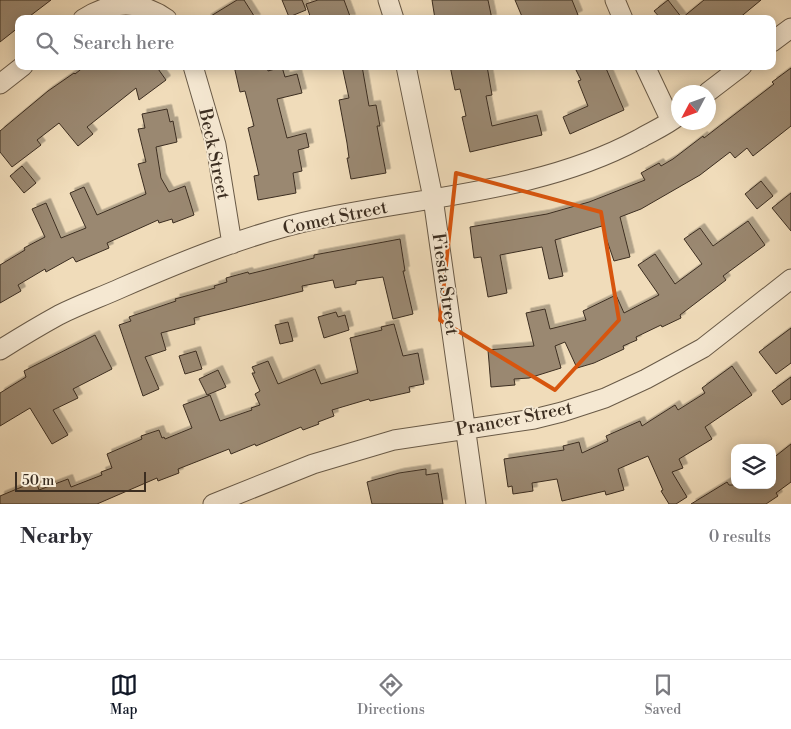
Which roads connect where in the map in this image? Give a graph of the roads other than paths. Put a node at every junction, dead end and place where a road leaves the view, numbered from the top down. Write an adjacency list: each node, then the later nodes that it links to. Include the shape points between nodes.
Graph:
1 (388, 0): 5 (street)
2 (615, 0): 6 (street)
3 (89, 15): 4 (street, via 120,4 145,6)
4 (162, 15)
5 (393, 15)
6 (621, 15)
7 (791, 28): 8 (street)
8 (776, 39)
9 (18, 70): 14 (street)
10 (194, 70): 19 (street, Beck Street, via 216,145)
11 (407, 70): 18 (street, Fiesta Street)
12 (647, 70): 16 (street)
13 (737, 70): 15 (street)
14 (0, 84)
15 (716, 86)
16 (671, 111)
17 (671, 120): 18 (street, Comet Street, via 602,157 563,170 481,191)
18 (433, 198): 19 (street, Comet Street, via 316,219); 22 (street, Fiesta Street)
19 (232, 244): 21 (street, Comet Street, via 156,272 59,315)
20 (791, 279): 22 (street, Prancer Street, via 703,348 605,398 534,419)
21 (0, 350)
22 (464, 428): 23 (street, Prancer Street, via 394,440 312,464); 24 (street, Fiesta Street)
23 (213, 504)
24 (476, 504)

